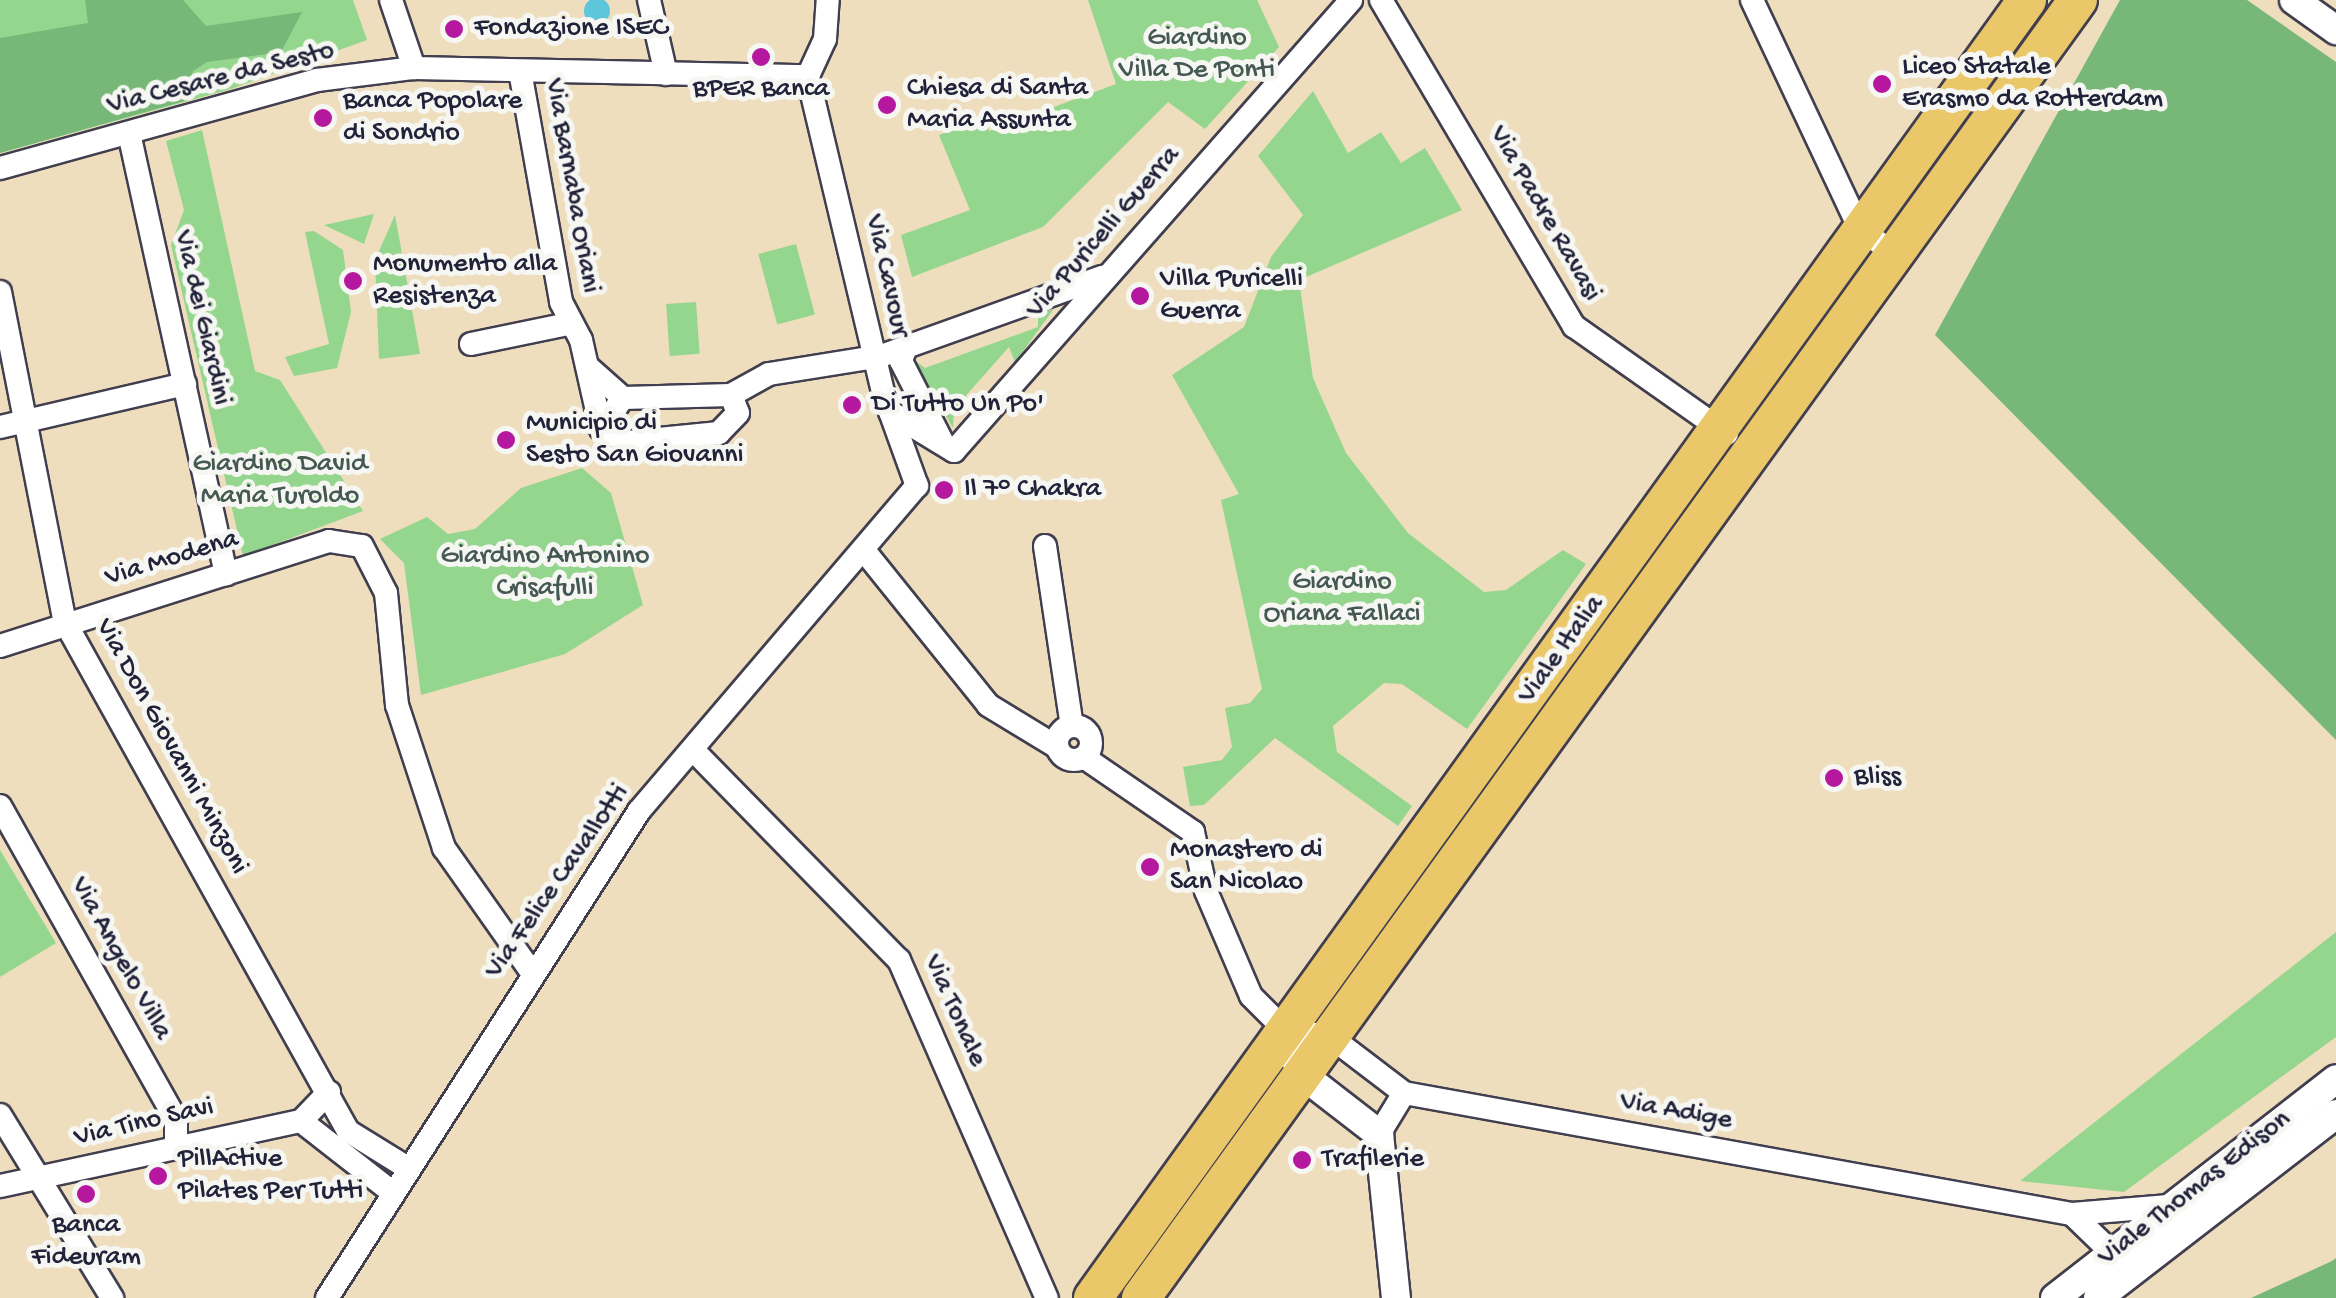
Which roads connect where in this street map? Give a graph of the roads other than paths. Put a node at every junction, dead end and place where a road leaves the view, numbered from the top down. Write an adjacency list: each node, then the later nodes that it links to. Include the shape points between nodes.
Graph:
1 (391, 0): 13 (street)
2 (649, 0): 15 (street)
3 (828, 0): 16 (street, via 826,39)
4 (1351, 0): 21 (street, Via Puricelli Guerra)
5 (1381, 0): 38 (street, Via Padre Ravasi, via 1574,326)
6 (1752, 0): 19 (street)
7 (2026, 0): 19 (main road, Viale Italia)
8 (2078, 0): 12 (main road, Viale Italia)
9 (2092, 0): 12 (street, Viale Italia)
10 (2294, 0): 11 (street)
11 (2336, 30)
12 (2044, 48): 20 (main road, Viale Italia)
13 (414, 68): 14 (street, Via Cesare da Sesto); 17 (street, Via Cesare da Sesto, via 317,80)
14 (520, 71): 15 (street, Via Cesare da Sesto); 24 (street, Via Barnaba Oriani)
15 (666, 74): 16 (street, Via Cesare da Sesto)
16 (808, 76): 25 (street, Via Cavour)
17 (128, 134): 18 (street, Via Cesare da Sesto); 31 (street, Via dei Giardini)
18 (0, 168)
19 (1860, 229): 20 (street); 38 (main road, Viale Italia)
20 (1894, 254): 38 (main road, Viale Italia)
21 (1105, 276): 23 (street); 26 (street, Via Puricelli Guerra)
22 (0, 292): 35 (street, Via Don Giovanni Minzoni)
23 (1045, 297): 26 (street, via 1062,305); 28 (street)
24 (568, 324): 27 (street); 30 (street, Via Barnaba Oriani)
25 (867, 324): 28 (street); 29 (street, Via Cavour)
26 (1063, 324): 39 (street, Via Puricelli Guerra, via 954,451)
27 (472, 344)
28 (910, 346): 29 (street); 39 (street, Via Cavour, via 901,361)
29 (874, 358): 32 (street, via 769,374); 34 (street, Via Cavour)
30 (587, 366): 33 (street, Via Barnaba Oriani); 37 (street, Via Barnaba Oriani)
31 (185, 384): 35 (street); 43 (street, Via dei Giardini)
32 (731, 394): 33 (street); 37 (street, via 738,412 719,432 628,442)
33 (622, 398): 37 (street)
34 (890, 412): 39 (street); 40 (street, Via Cavour)
35 (26, 418): 36 (street); 44 (street, Via Don Giovanni Minzoni)
36 (0, 427)
37 (601, 430)
38 (1736, 439): 52 (main road, Viale Italia); 53 (main road, Viale Italia)
39 (943, 443)
40 (916, 486): 42 (street, Via Felice Cavallotti, via 876,526)
41 (1045, 546): 46 (street)
42 (866, 554): 47 (street, via 988,705); 48 (street, Via Felice Cavallotti)
43 (226, 574): 44 (street, Via Modena); 51 (street, Via Modena, via 328,541 362,546 386,594 396,705 444,848)
44 (66, 622): 45 (street, Via Modena); 56 (street, Via Don Giovanni Minzoni)
45 (0, 646)
46 (1072, 726): 47 (street); 49 (street, via 1091,736)
47 (1057, 747): 49 (street, via 1068,760)
48 (695, 752): 51 (street, Via Felice Cavallotti, via 639,810); 73 (street, Via Tonale, via 900,960)
49 (1085, 758): 52 (street, via 1162,806 1198,841 1206,891 1251,996)
50 (0, 806): 62 (street, Via Angelo Villa, via 176,1120)
51 (530, 970): 63 (street, Via Felice Cavallotti)
52 (1287, 1032): 53 (street); 54 (street); 74 (main road, Viale Italia)
53 (1328, 1035): 54 (main road, Viale Italia); 57 (street, Via Adige)
54 (1300, 1073): 61 (street); 75 (main road, Viale Italia)
55 (2336, 1079): 67 (street, Viale Thomas Edison)
56 (329, 1092): 60 (street); 63 (street, Via Don Giovanni Minzoni, via 348,1131)
57 (1404, 1093): 61 (street); 68 (street, Via Adige)
58 (2336, 1114): 70 (street, Viale Thomas Edison)
59 (0, 1115): 64 (street)
60 (301, 1121): 62 (street, Via Tino Savi); 66 (street)
61 (1380, 1134): 76 (street)
62 (176, 1144): 64 (street, Via Tino Savi)
63 (408, 1168): 66 (street, Via Felice Cavallotti)
64 (38, 1177): 65 (street, Via Tino Savi); 71 (street)
65 (0, 1186)
66 (392, 1193): 72 (street, Via Felice Cavallotti)
67 (2177, 1202): 68 (street, Via Adige, via 2136,1214); 69 (street, Viale Thomas Edison)
68 (2072, 1214): 69 (street)
69 (2110, 1255): 70 (street); 77 (street, Viale Thomas Edison)
70 (2101, 1296)
71 (112, 1298)
72 (328, 1298)
73 (1047, 1298)
74 (1093, 1298)
75 (1141, 1298)
76 (1396, 1298)
77 (2055, 1298)

